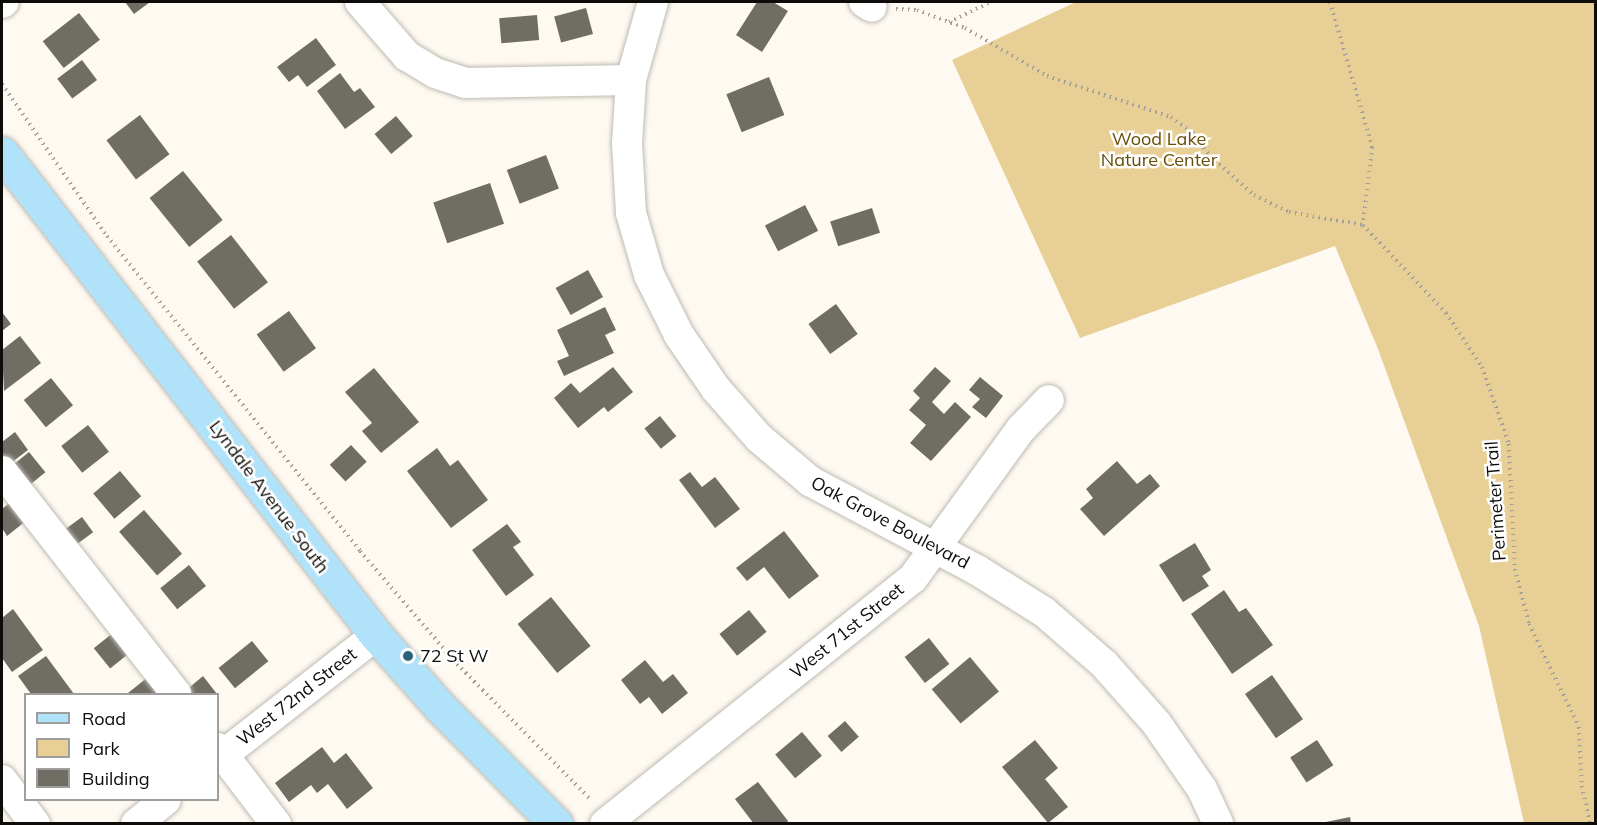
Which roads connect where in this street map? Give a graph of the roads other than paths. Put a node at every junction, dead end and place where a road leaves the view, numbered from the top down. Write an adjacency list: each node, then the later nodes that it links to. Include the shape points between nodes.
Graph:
1 (360, 2): 3 (street, via 408,56 435,74 465,83)
2 (653, 2): 3 (street, Oak Grove Boulevard)
3 (631, 80): 7 (street, Oak Grove Boulevard, via 627,143 631,213 649,275 679,335 716,389 759,438 810,481)
4 (2, 153): 8 (main road, Lyndale Avenue South)
5 (1049, 400): 7 (street, West 71st Street, via 1022,429)
6 (2, 471): 9 (street)
7 (933, 548): 13 (street, West 71st Street, via 914,578); 18 (street, Oak Grove Boulevard, via 1044,612 1104,664 1156,724 1202,789)
8 (376, 635): 10 (street, West 72nd Street); 17 (main road, Lyndale Avenue South, via 440,707)
9 (175, 693)
10 (219, 754): 16 (street)
11 (2, 780): 14 (street)
12 (165, 801): 15 (street)
13 (598, 812)
14 (35, 824)
15 (136, 824)
16 (276, 824)
17 (556, 824)
18 (1218, 824)

